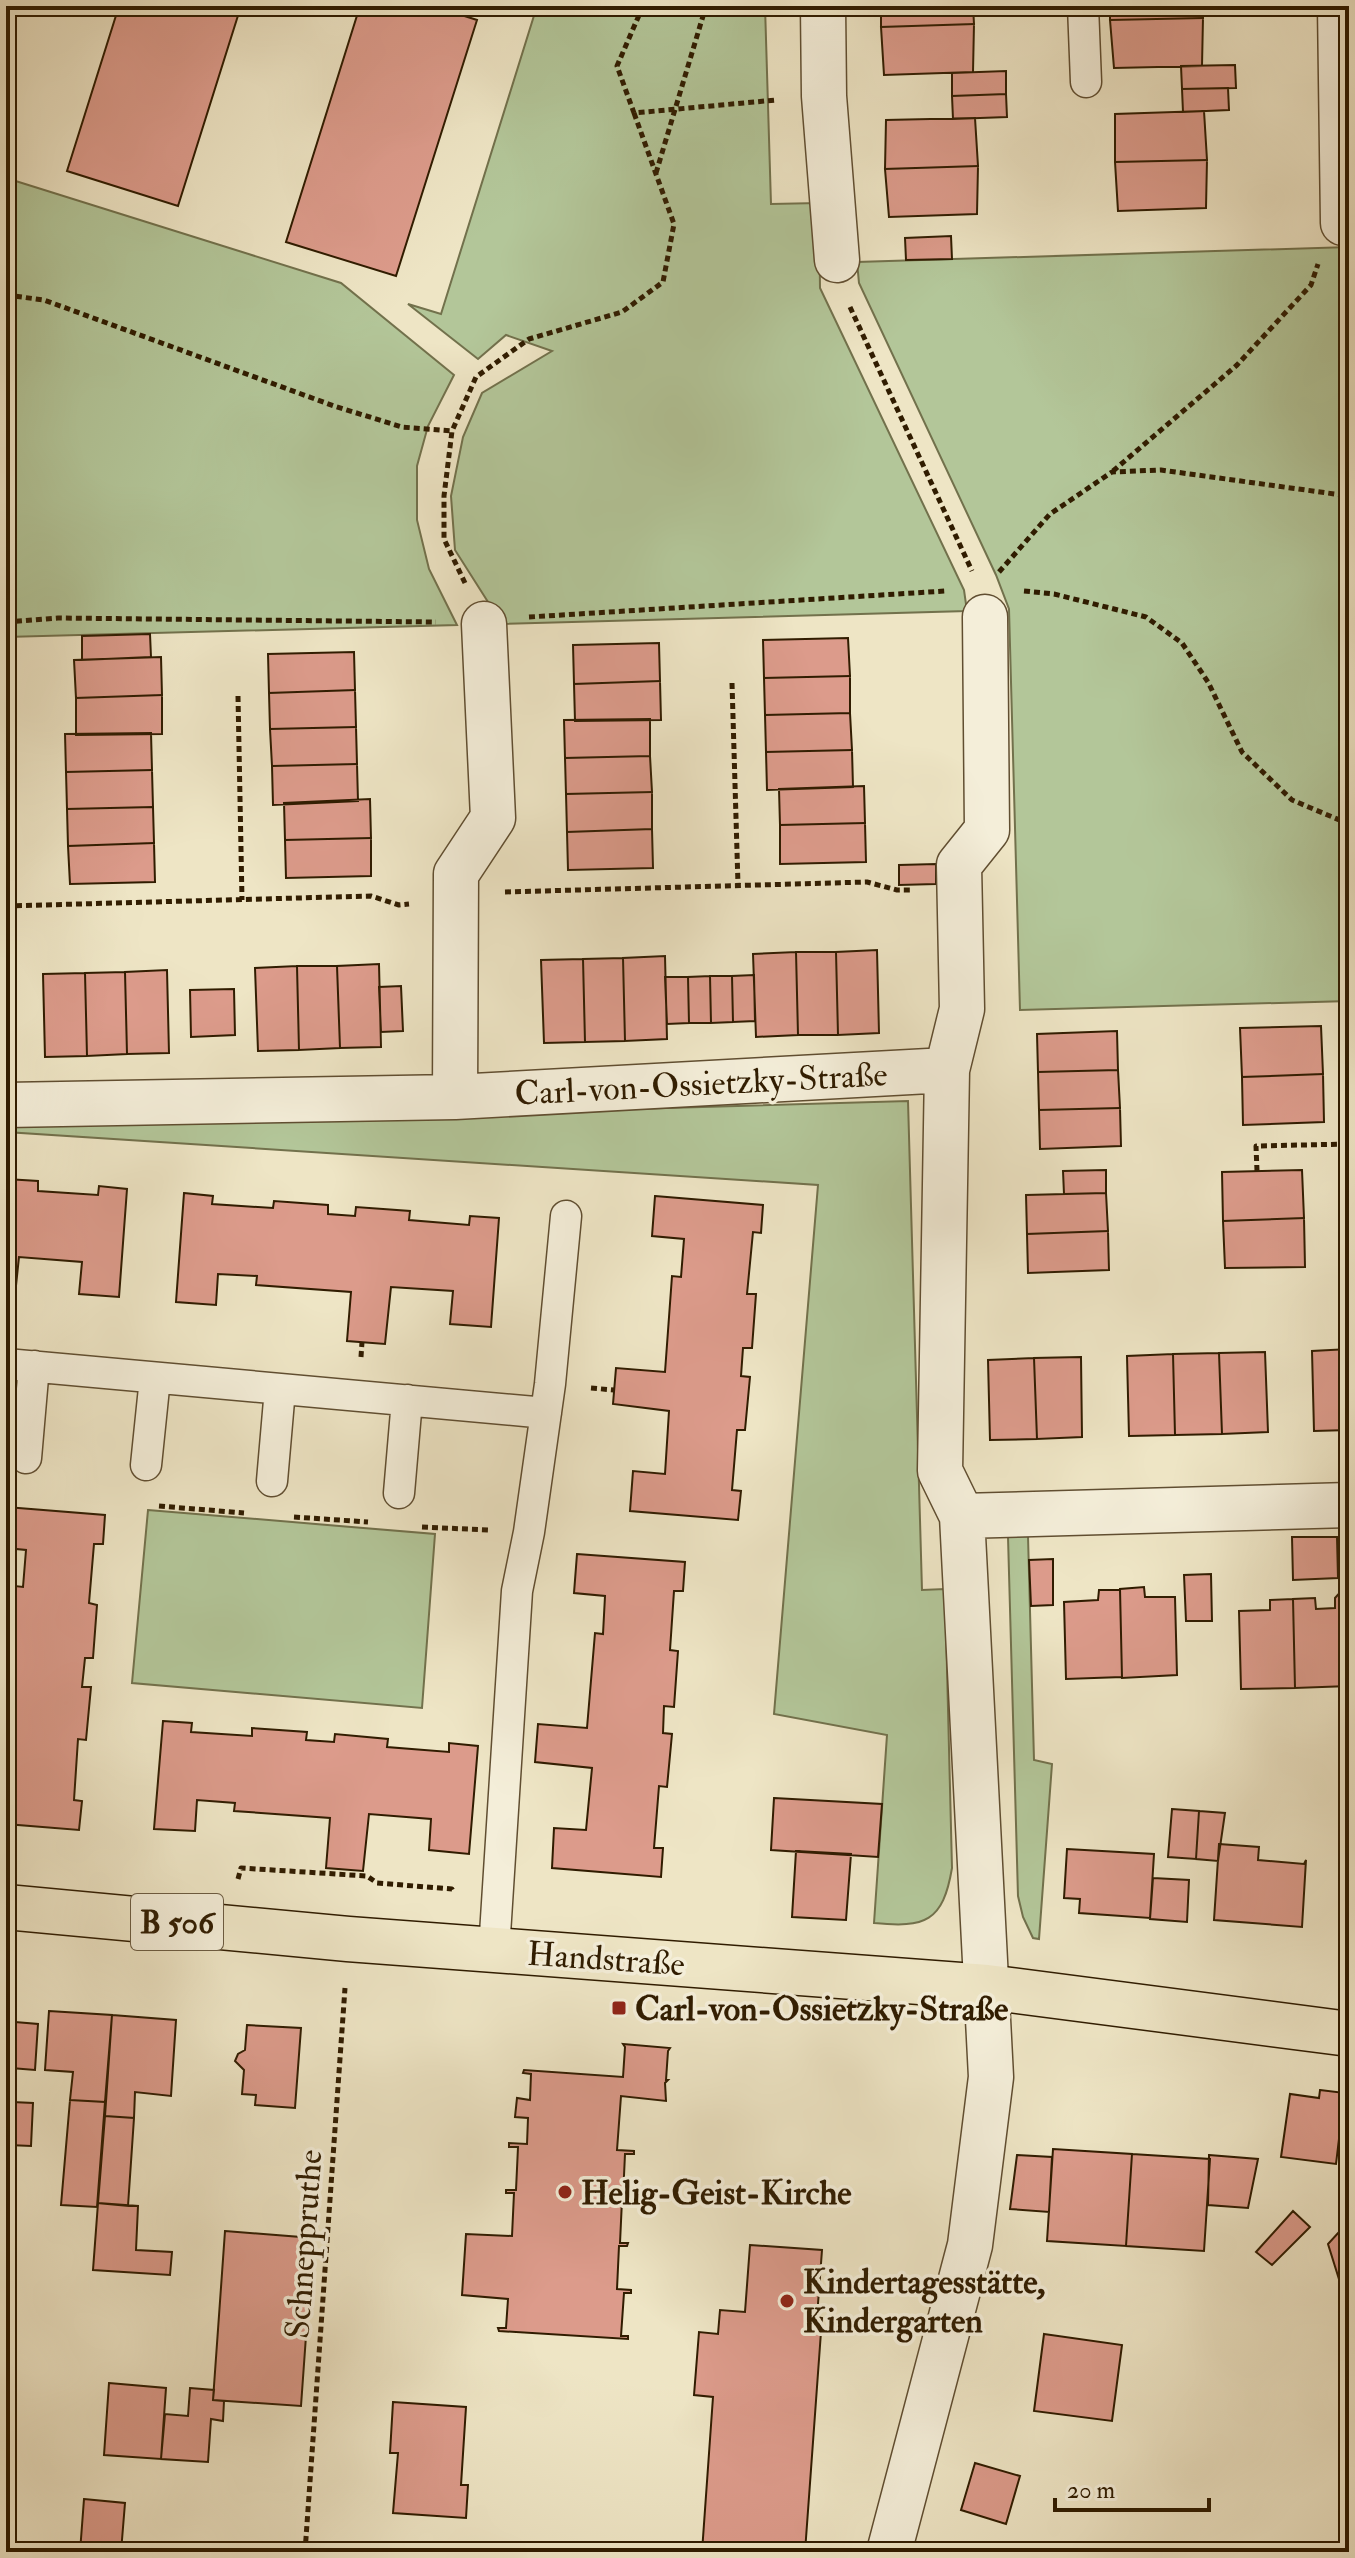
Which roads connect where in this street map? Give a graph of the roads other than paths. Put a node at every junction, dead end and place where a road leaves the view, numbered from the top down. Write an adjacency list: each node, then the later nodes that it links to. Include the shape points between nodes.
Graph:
1 (823, 6): 6 (street)
2 (1083, 6): 4 (lane)
3 (1340, 6): 5 (street)
4 (1086, 82)
5 (1343, 223)
6 (837, 260)
7 (982, 602): 9 (street, via 987,830 959,865 962,1009)
8 (484, 624): 10 (street, via 493,818 456,874)
9 (947, 1070): 10 (street, Carl-von-Ossietzky-Straße); 23 (street, via 940,1471)
10 (455, 1097): 11 (street, Carl-von-Ossietzky-Straße)
11 (6, 1105)
12 (566, 1216): 17 (lane)
13 (20, 1365): 14 (lane); 18 (lane)
14 (155, 1378): 15 (lane); 19 (lane)
15 (280, 1389): 16 (lane); 20 (lane)
16 (407, 1400): 17 (lane); 21 (lane)
17 (546, 1413): 25 (lane, via 517,1591)
18 (26, 1458)
19 (146, 1465)
20 (272, 1481)
21 (399, 1493)
22 (1349, 1505): 23 (street)
23 (962, 1516): 26 (street)
24 (6, 1907): 25 (main road, Handstraße / B 506)
25 (494, 1950): 26 (main road, Handstraße / B 506)
26 (987, 1987): 27 (main road, Handstraße / B 506); 28 (street, via 991,2077 970,2245)
27 (1349, 2034)
28 (889, 2552)

